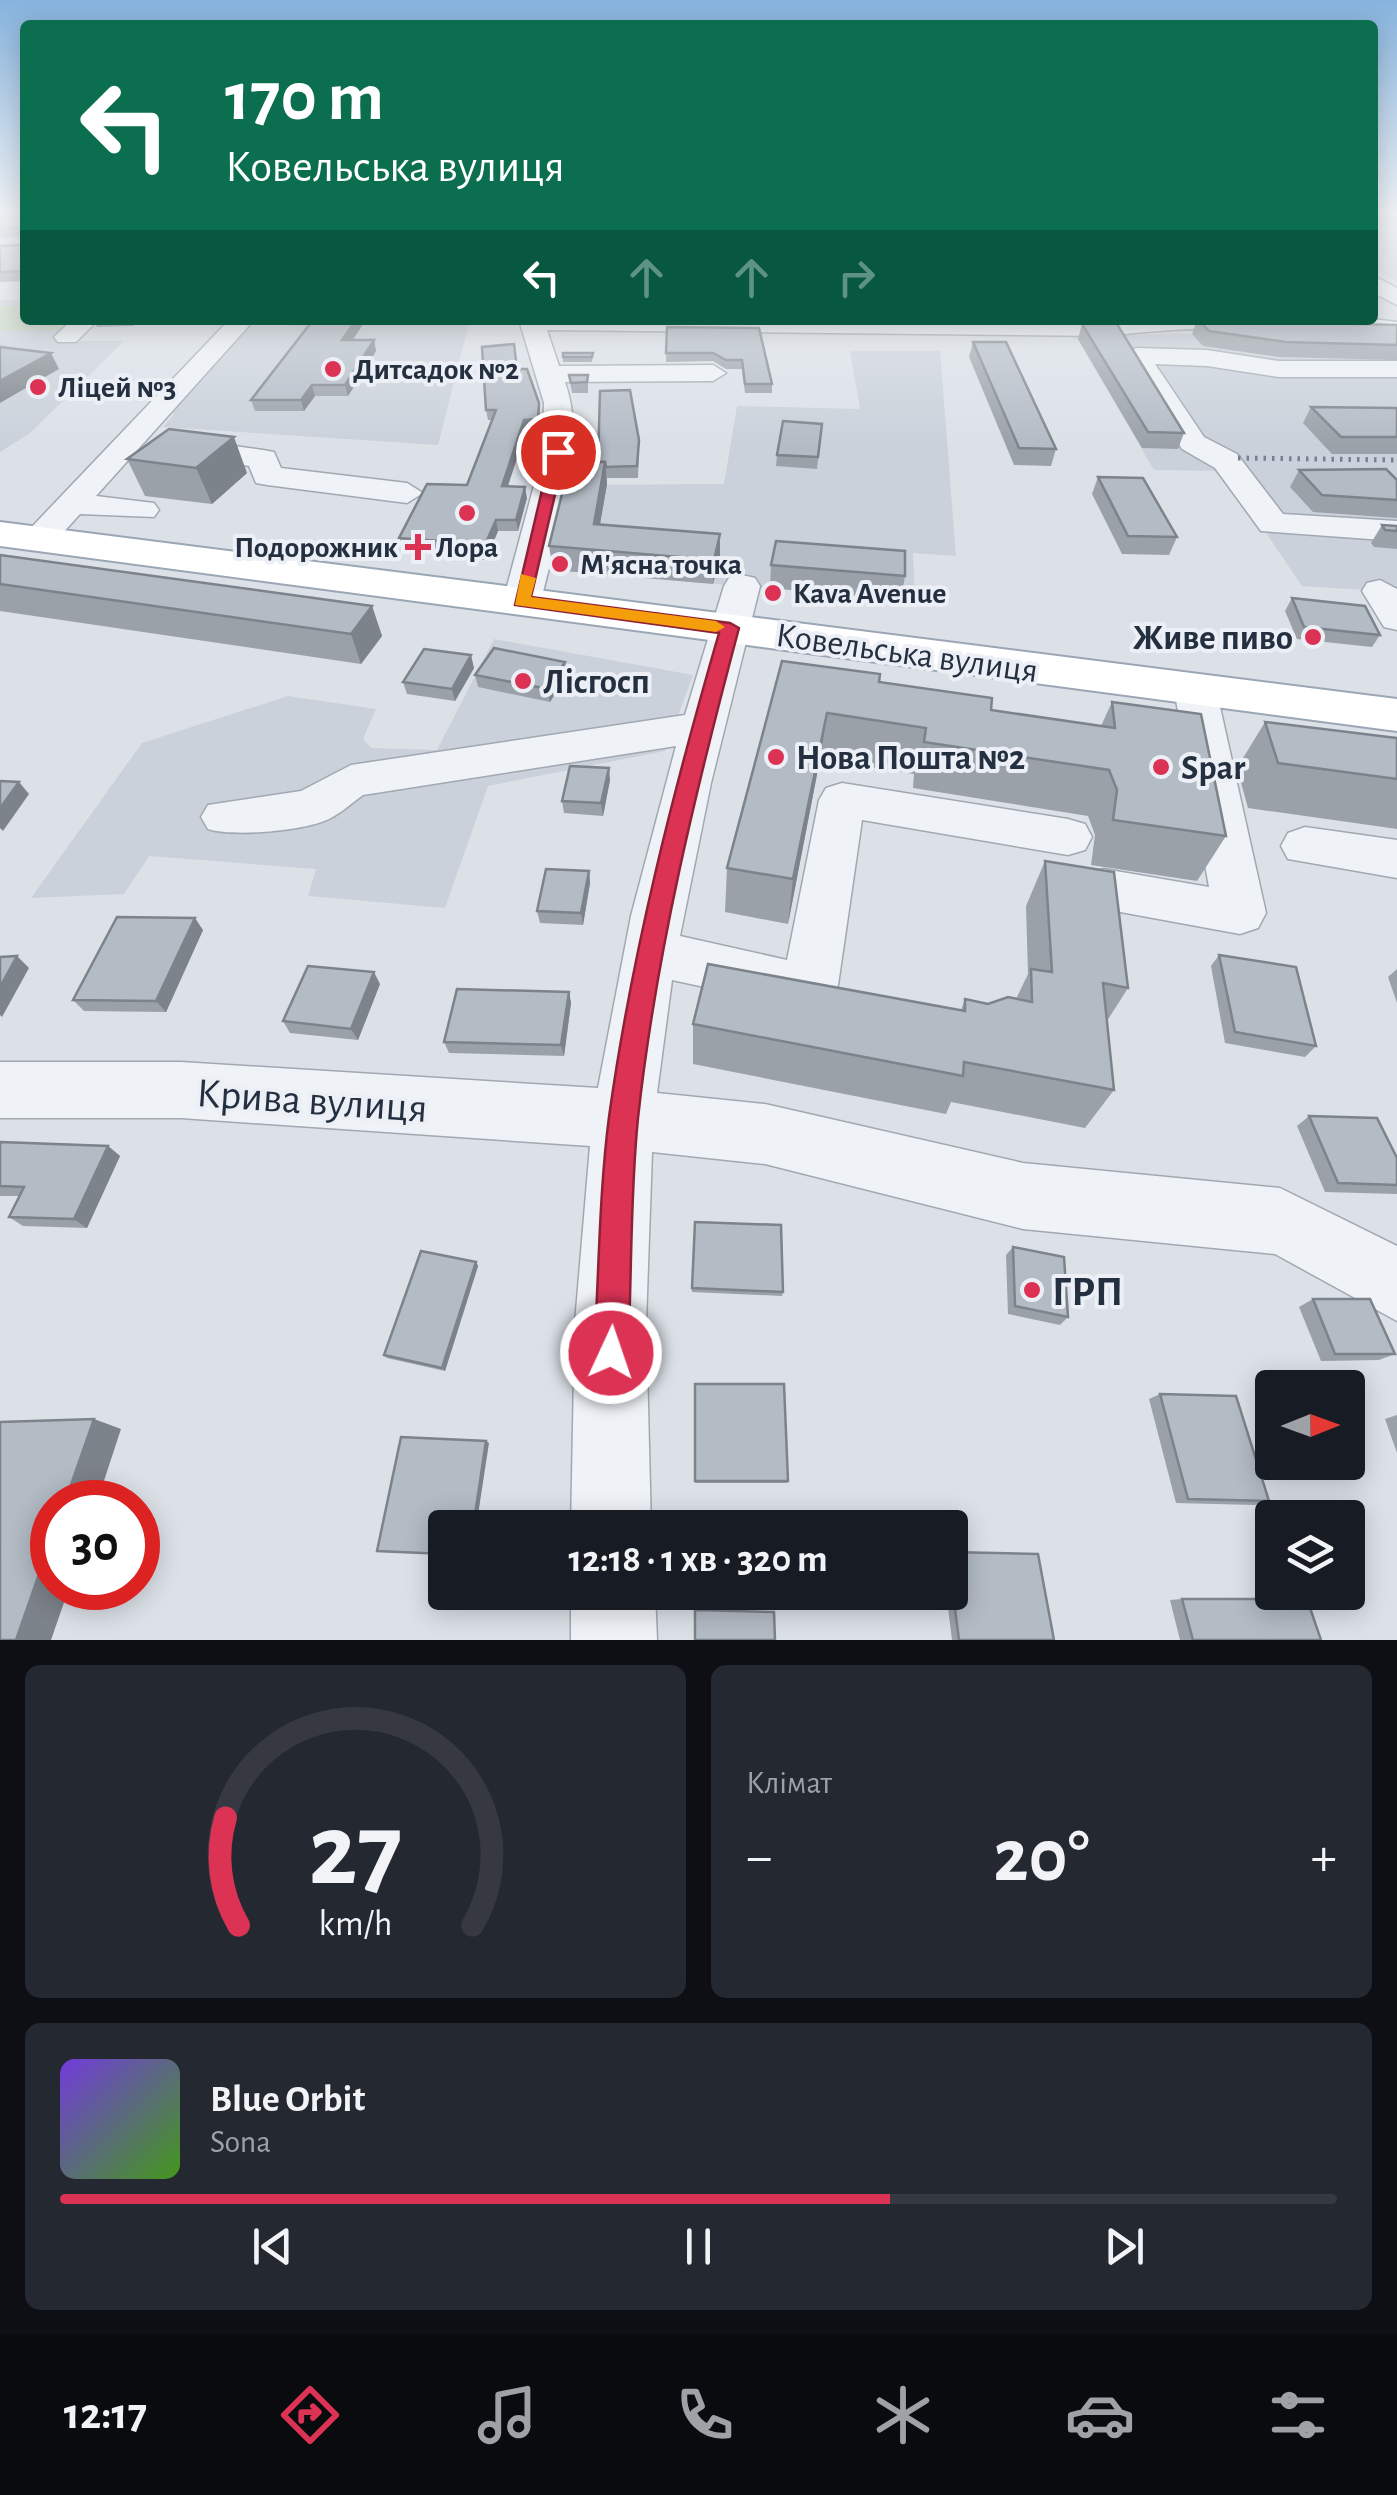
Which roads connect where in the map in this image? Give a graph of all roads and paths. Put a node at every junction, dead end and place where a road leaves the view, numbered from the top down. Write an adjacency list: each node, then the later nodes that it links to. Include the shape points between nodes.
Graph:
1 (238, 325): 10 (street)
2 (533, 325): 9 (street)
3 (779, 325): 4 (street)
4 (1139, 325)
5 (1336, 325): 6 (street)
6 (1397, 328)
7 (1397, 369): 14 (street, via 1279,369 1136,356 1193,444 1226,461 1273,524)
8 (713, 373): 9 (street)
9 (549, 374): 16 (street, via 558,403 558,452)
10 (129, 446): 11 (street, via 263,459 268,476); 12 (street)
11 (407, 493)
12 (73, 504): 13 (street); 15 (street)
13 (142, 510)
14 (1397, 530)
15 (19, 537): 16 (main road, Ковельська вулиця)
16 (522, 601): 17 (main road, Ковельська вулиця)
17 (736, 607): 18 (main road, Ковельська вулиця); 20 (street)
18 (1195, 690): 19 (main road, Ковельська вулиця); 25 (street, via 1240,913)
19 (1397, 715)
20 (702, 728): 21 (street, via 351,781 312,807); 26 (street)
21 (225, 816)
22 (1068, 837): 27 (street, via 842,800)
23 (1306, 846): 24 (street)
24 (1397, 858)
25 (1104, 889)
26 (650, 953): 27 (street); 30 (street)
27 (810, 986): 28 (street)
28 (863, 996)
29 (0, 1090): 30 (street, Крива вулиця, via 181,1090)
30 (624, 1120): 31 (street, Крива вулиця, via 765,1134 1023,1196 1280,1221 1350,1254); 32 (street, via 609,1392)
31 (1397, 1286)
32 (612, 1510)
33 (613, 1610): 34 (street)
34 (614, 1640)

